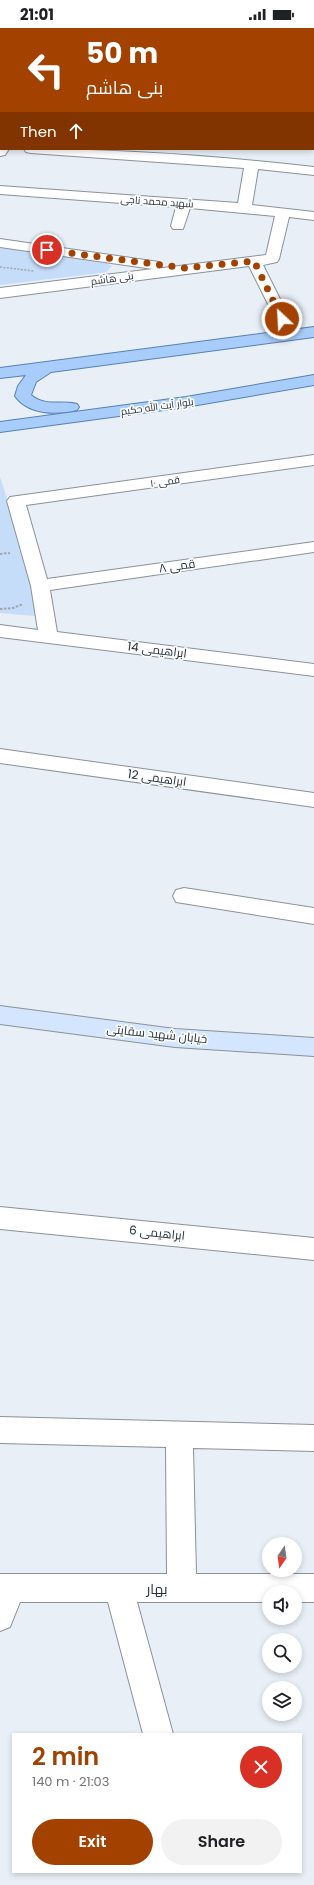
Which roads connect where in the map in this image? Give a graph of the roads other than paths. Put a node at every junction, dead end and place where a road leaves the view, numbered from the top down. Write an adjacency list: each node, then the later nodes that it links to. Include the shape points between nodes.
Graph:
1 (46, 150): 2 (street)
2 (252, 164): 3 (street); 6 (street)
3 (314, 171)
4 (0, 190): 5 (street, شهید محمد ناجی)
5 (184, 203): 6 (street, شهید محمد ناجی); 9 (street)
6 (244, 208): 7 (street, شهید محمد ناجی)
7 (283, 213): 8 (street, شهید محمد ناجی); 11 (street, بنی هاشم, via 272,259)
8 (314, 216)
9 (178, 226)
10 (0, 243): 12 (street)
11 (254, 261): 12 (street, بنی هاشم); 14 (street)
12 (185, 268): 13 (street, بنی هاشم)
13 (0, 293)
14 (282, 319)
15 (314, 332): 16 (main road)
16 (47, 368): 17 (main road); 19 (main road, via 25,384 23,396 36,406 51,408 117,403)
17 (0, 373)
18 (314, 380): 19 (main road, بلوار آیت الله حکیم)
19 (186, 402): 20 (main road, بلوار آیت الله حکیم)
20 (0, 427)
21 (314, 460): 23 (street, قمی ۱۰, via 16,501)
22 (314, 547): 23 (street, قمی ۸)
23 (40, 586): 25 (street)
24 (0, 631): 25 (street, ابراهیمی 14)
25 (49, 637): 27 (street, ابراهیمی 14)
26 (314, 660): 27 (street)
27 (279, 666): 28 (street, ابراهیمی 14)
28 (314, 670)
29 (0, 756): 30 (street, ابراهیمی 12)
30 (314, 800)
31 (184, 896): 32 (street)
32 (314, 916)
33 (0, 1015): 34 (main road, خیابان شهید سقایتی, via 175,1038)
34 (314, 1047)
35 (0, 1218): 36 (street, ابراهیمی 6)
36 (314, 1249)
37 (0, 1430): 38 (street)
38 (179, 1435): 39 (street); 41 (street)
39 (314, 1438)
40 (6, 1588): 43 (street, بهار); 44 (street)
41 (182, 1588): 42 (street, بهار); 43 (street, بهار)
42 (314, 1588)
43 (119, 1589): 45 (street)
44 (0, 1616)
45 (158, 1733)

